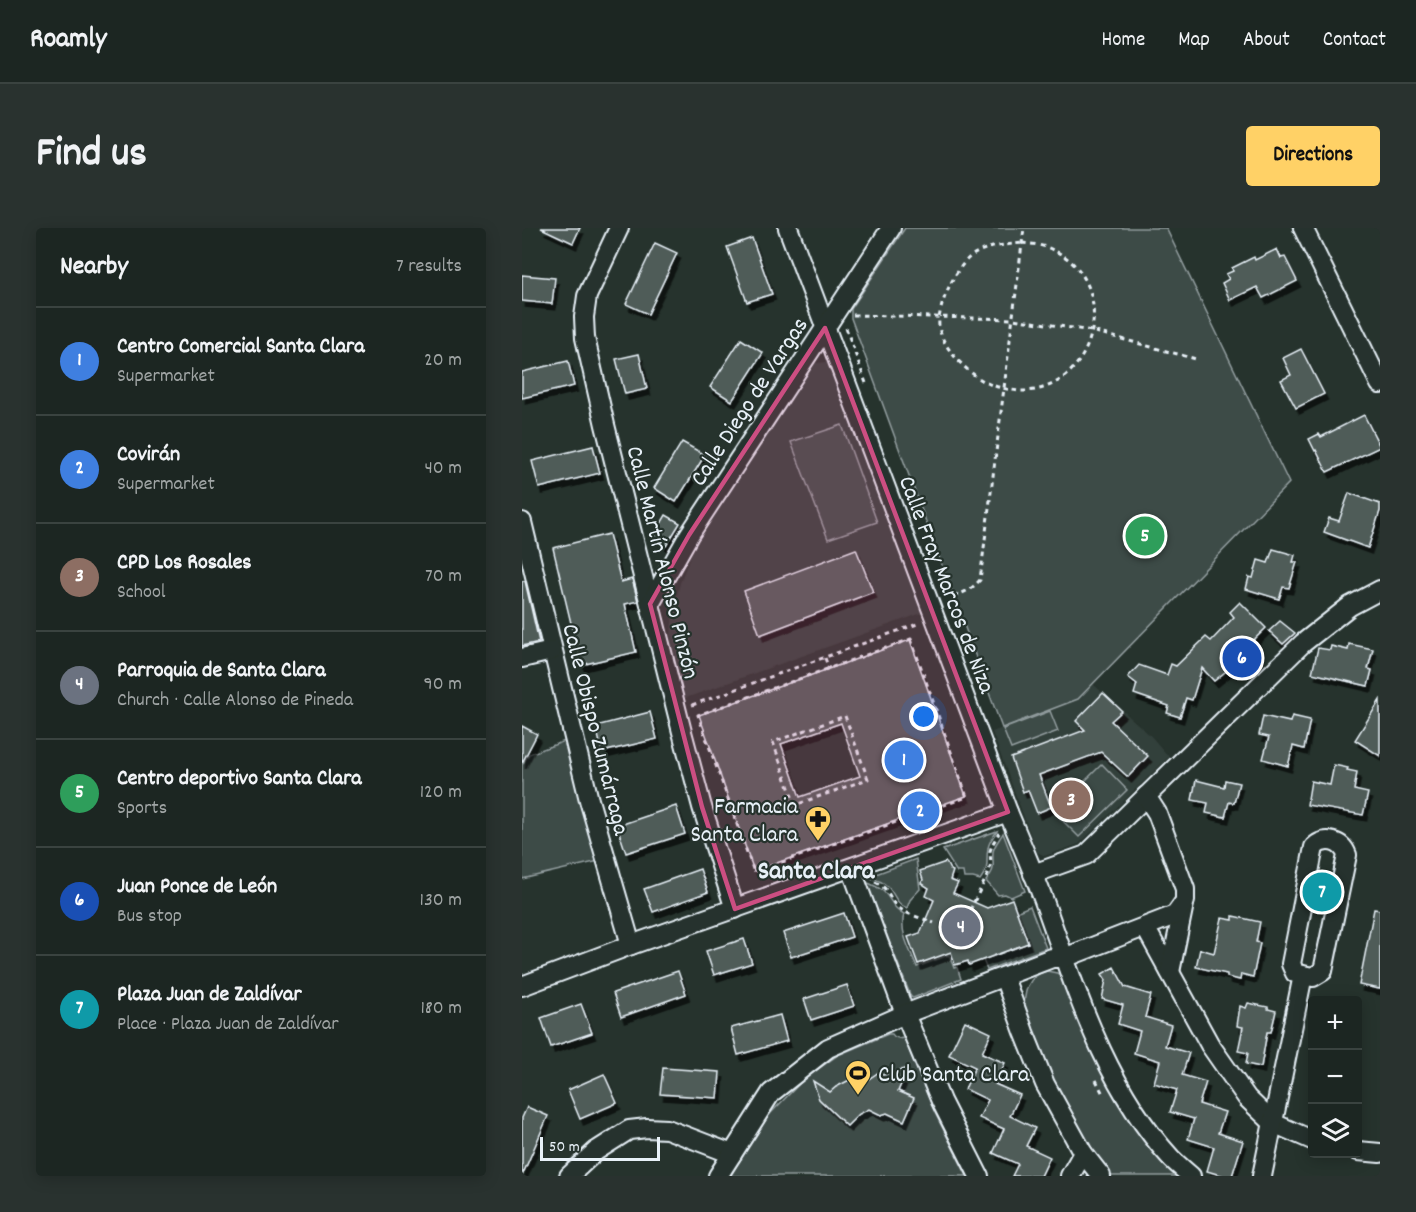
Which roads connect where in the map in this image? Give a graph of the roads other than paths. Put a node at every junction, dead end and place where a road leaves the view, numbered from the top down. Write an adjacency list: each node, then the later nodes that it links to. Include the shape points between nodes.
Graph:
1 (619, 228): 9 (street, Calle Martín Alonso Pinzón, via 587,296 585,339)
2 (788, 228): 5 (street, Calle Fray Marcos de Niza)
3 (891, 228): 5 (street, Calle Diego de Vargas)
4 (1303, 228): 6 (street)
5 (825, 328): 9 (street, Calle Diego de Vargas, via 689,535); 13 (street, Calle Fray Marcos de Niza)
6 (1380, 384)
7 (522, 522): 10 (street, Calle Obispo Zumárraga)
8 (1380, 590): 12 (street, via 1350,606 1303,643)
9 (650, 604): 17 (street, Calle Martín Alonso Pinzón, via 702,807)
10 (552, 651): 11 (street); 19 (street, Calle Obispo Zumárraga)
11 (522, 658)
12 (1146, 796): 15 (street, via 1086,855); 16 (street, via 1158,813 1185,889)
13 (1008, 812): 14 (street); 15 (street, Calle Fray Marcos de Niza)
14 (851, 868): 17 (street); 25 (street)
15 (1033, 874): 20 (street, Calle Fray Marcos de Niza)
16 (1185, 901): 18 (street, via 1175,915); 21 (street)
17 (735, 909): 19 (street)
18 (1145, 927): 20 (street); 21 (street)
19 (631, 945): 24 (street)
20 (1064, 958): 22 (street, via 1052,958); 37 (street, Calle Fray Marcos de Niza, via 1105,1060 1141,1120)
21 (1170, 972): 26 (street, via 1210,1045 1247,1098)
22 (1004, 976): 25 (street); 29 (street, via 1045,1084)
23 (1303, 979): 23 (street, via 1323,971 1347,855 1340,844 1327,841 1314,847 1291,963); 26 (street)
24 (522, 986)
25 (905, 1014): 30 (street, via 828,1048 771,1093); 34 (street, via 941,1101)
26 (1273, 1123): 27 (street); 38 (street)
27 (1308, 1138)
28 (1362, 1152): 31 (street)
29 (1083, 1153): 35 (street); 36 (street)
30 (732, 1154): 32 (street, via 667,1129 629,1130 596,1151); 33 (street)
31 (1380, 1154)
32 (569, 1176)
33 (717, 1176)
34 (979, 1176)
35 (1070, 1176)
36 (1101, 1176)
37 (1191, 1176)
38 (1262, 1176)

